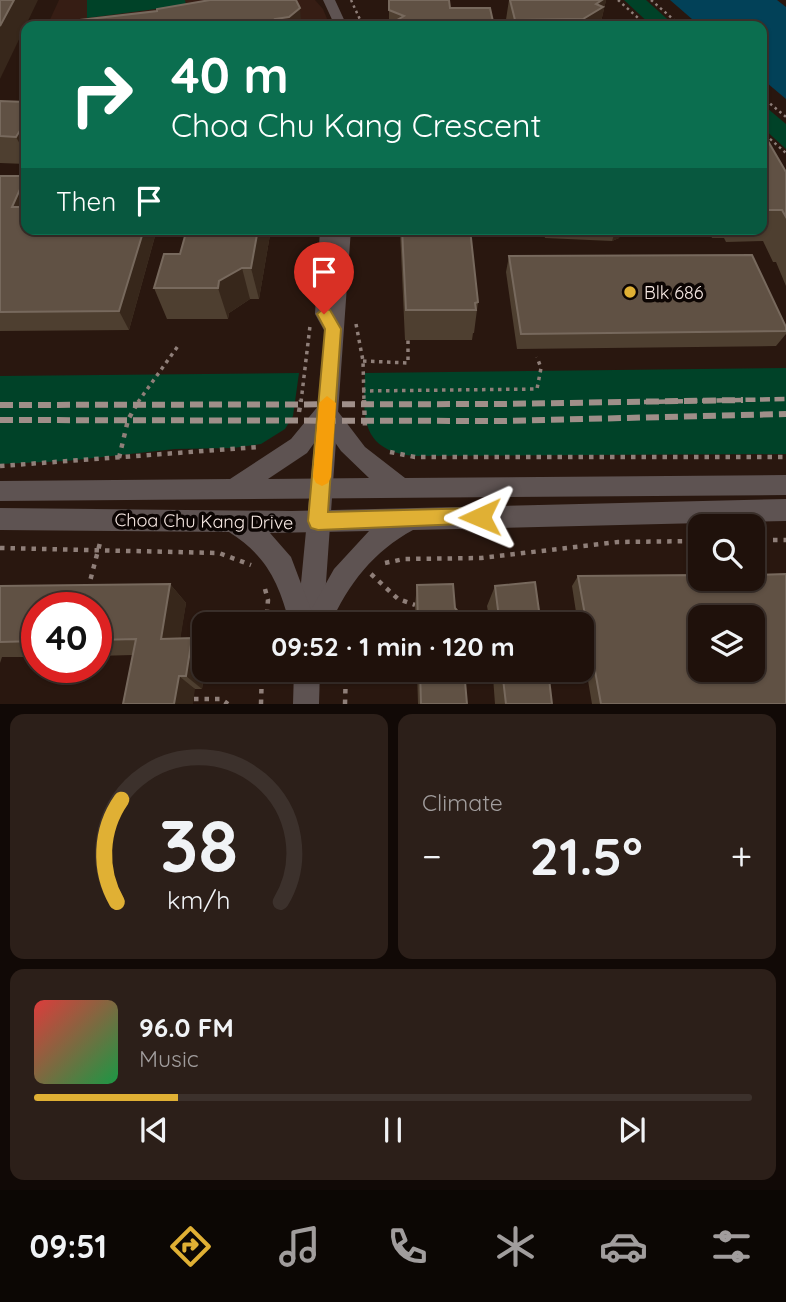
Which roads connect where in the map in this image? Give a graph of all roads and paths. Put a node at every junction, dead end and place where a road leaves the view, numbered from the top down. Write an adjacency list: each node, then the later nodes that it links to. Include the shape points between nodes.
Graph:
1 (329, 0): 6 (street)
2 (340, 0): 7 (street)
3 (351, 0): 8 (path)
4 (618, 0): 9 (path)
5 (651, 0): 10 (path)
6 (339, 21)
7 (350, 21)
8 (361, 21)
9 (641, 21)
10 (675, 21)
11 (767, 101): 12 (path)
12 (786, 117)
13 (767, 136): 14 (path)
14 (786, 153)
15 (328, 235): 19 (street, via 324,314)
16 (343, 235): 19 (street, via 339,309)
17 (354, 314): 23 (path)
18 (310, 320): 26 (path, via 307,372)
19 (333, 329): 25 (street)
20 (408, 340): 23 (path, via 408,363)
21 (178, 346): 31 (path, via 128,420)
22 (537, 357): 24 (path, via 541,368 537,389)
23 (363, 361): 24 (path)
24 (362, 391): 27 (path, via 365,428)
25 (326, 411): 34 (street, via 358,457); 35 (street); 37 (street, via 299,446)
26 (294, 420)
27 (373, 440)
28 (269, 444): 31 (path, via 243,450)
29 (387, 451): 30 (path, via 415,457)
30 (786, 457)
31 (119, 458): 32 (path)
32 (0, 466)
33 (786, 485): 34 (street, Choa Chu Kang Drive)
34 (400, 486): 35 (street, Choa Chu Kang Drive)
35 (321, 489): 37 (street, Choa Chu Kang Drive); 42 (street)
36 (0, 491): 37 (street, Choa Chu Kang Drive)
37 (231, 491)
38 (786, 510): 40 (street, Choa Chu Kang Drive)
39 (0, 519): 41 (street, Choa Chu Kang Drive)
40 (413, 519): 42 (street, Choa Chu Kang Drive); 58 (street, via 356,556)
41 (231, 521): 42 (street, Choa Chu Kang Drive); 56 (street, via 260,537 274,552 290,579)
42 (318, 521): 57 (street)
43 (765, 540): 44 (path)
44 (786, 540)
45 (688, 541): 49 (path, via 618,542 481,558 404,559)
46 (0, 548): 48 (path, via 219,553)
47 (96, 557): 52 (path)
48 (255, 568)
49 (369, 572): 51 (path); 54 (path, via 398,599)
50 (264, 582): 55 (path)
51 (360, 582)
52 (87, 592)
53 (349, 601): 59 (path)
54 (415, 605)
55 (267, 612)
56 (299, 612)
57 (311, 612)
58 (323, 612)
59 (349, 612)
60 (262, 682): 65 (path)
61 (307, 682): 66 (street)
62 (346, 682): 67 (path)
63 (194, 699): 64 (path, via 221,699)
64 (228, 704)
65 (261, 704)
66 (306, 704)
67 (345, 704)

